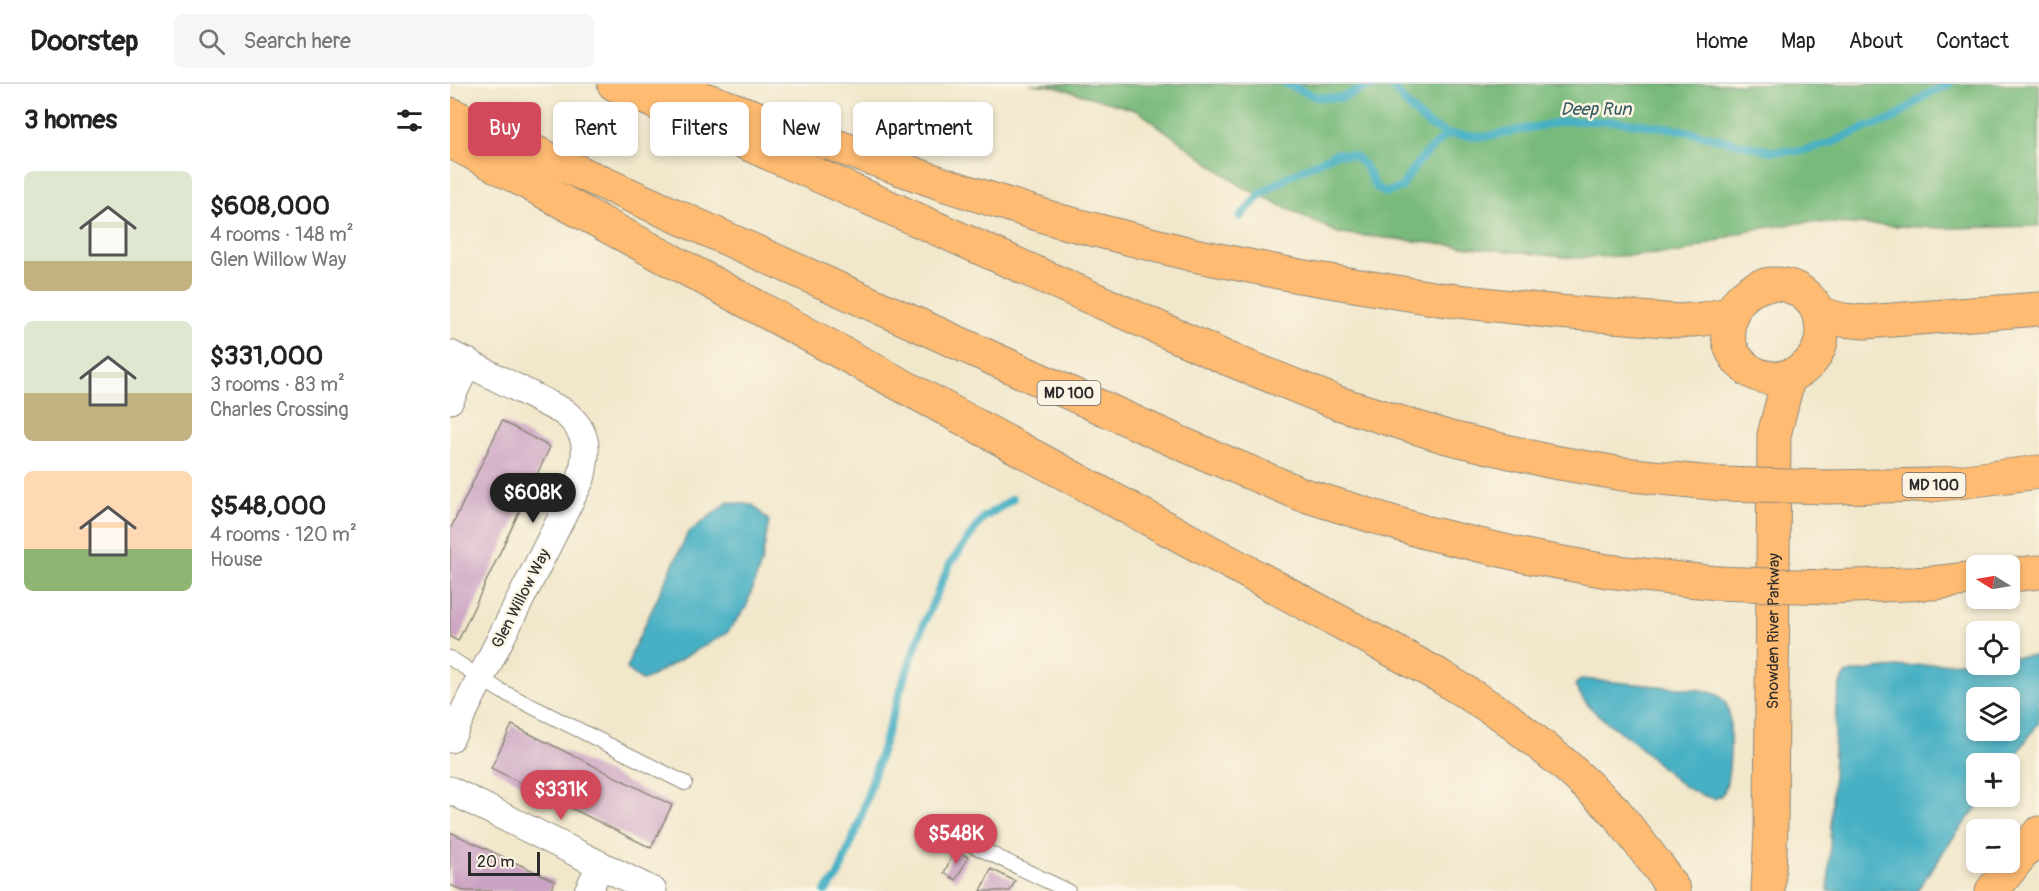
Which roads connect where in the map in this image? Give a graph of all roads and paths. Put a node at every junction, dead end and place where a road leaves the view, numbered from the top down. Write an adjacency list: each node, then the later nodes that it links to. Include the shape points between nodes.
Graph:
1 (614, 84): 13 (main road, MD 100, bridge, via 1215,353 1338,403 1447,437 1623,474 1721,484 1932,485)
2 (662, 84): 6 (main road, via 946,185 1060,221 1194,255 1415,295 1558,312 1678,321)
3 (450, 114): 16 (main road, MD 100, bridge, via 1301,494 1424,531 1607,571 1717,583 1827,587)
4 (450, 141): 29 (main road, via 1438,675 1504,716 1564,764 1614,810)
5 (2039, 309): 7 (main road, via 1865,322)
6 (1732, 313): 7 (main road, via 1752,290 1783,285 1797,290); 9 (main road, Snowden River Parkway, via 1729,343 1735,357)
7 (1818, 313): 10 (main road, via 1821,328 1817,351 1803,369)
8 (459, 358): 11 (street); 18 (street, Glen Willow Way, via 564,412 575,421 586,445 581,479)
9 (1752, 372): 10 (main road, via 1774,378); 12 (main road, Snowden River Parkway)
10 (1789, 376): 12 (main road, Snowden River Parkway)
11 (450, 400)
12 (1774, 435): 22 (main road, Snowden River Parkway)
13 (2039, 472)
14 (2039, 572): 15 (main road)
15 (2020, 574)
16 (1966, 579)
17 (450, 658): 18 (lane)
18 (480, 677): 19 (street, Glen Willow Way); 20 (lane)
19 (450, 739)
20 (685, 783)
21 (450, 790): 25 (street)
22 (1771, 829): 30 (main road, Snowden River Parkway); 31 (main road, Snowden River Parkway)
23 (2039, 833): 32 (main road)
24 (966, 842): 28 (lane)
25 (600, 866): 26 (street); 27 (street)
26 (588, 891)
27 (653, 891)
28 (1068, 891)
29 (1674, 891)
30 (1768, 891)
31 (1778, 891)
32 (1992, 891)

